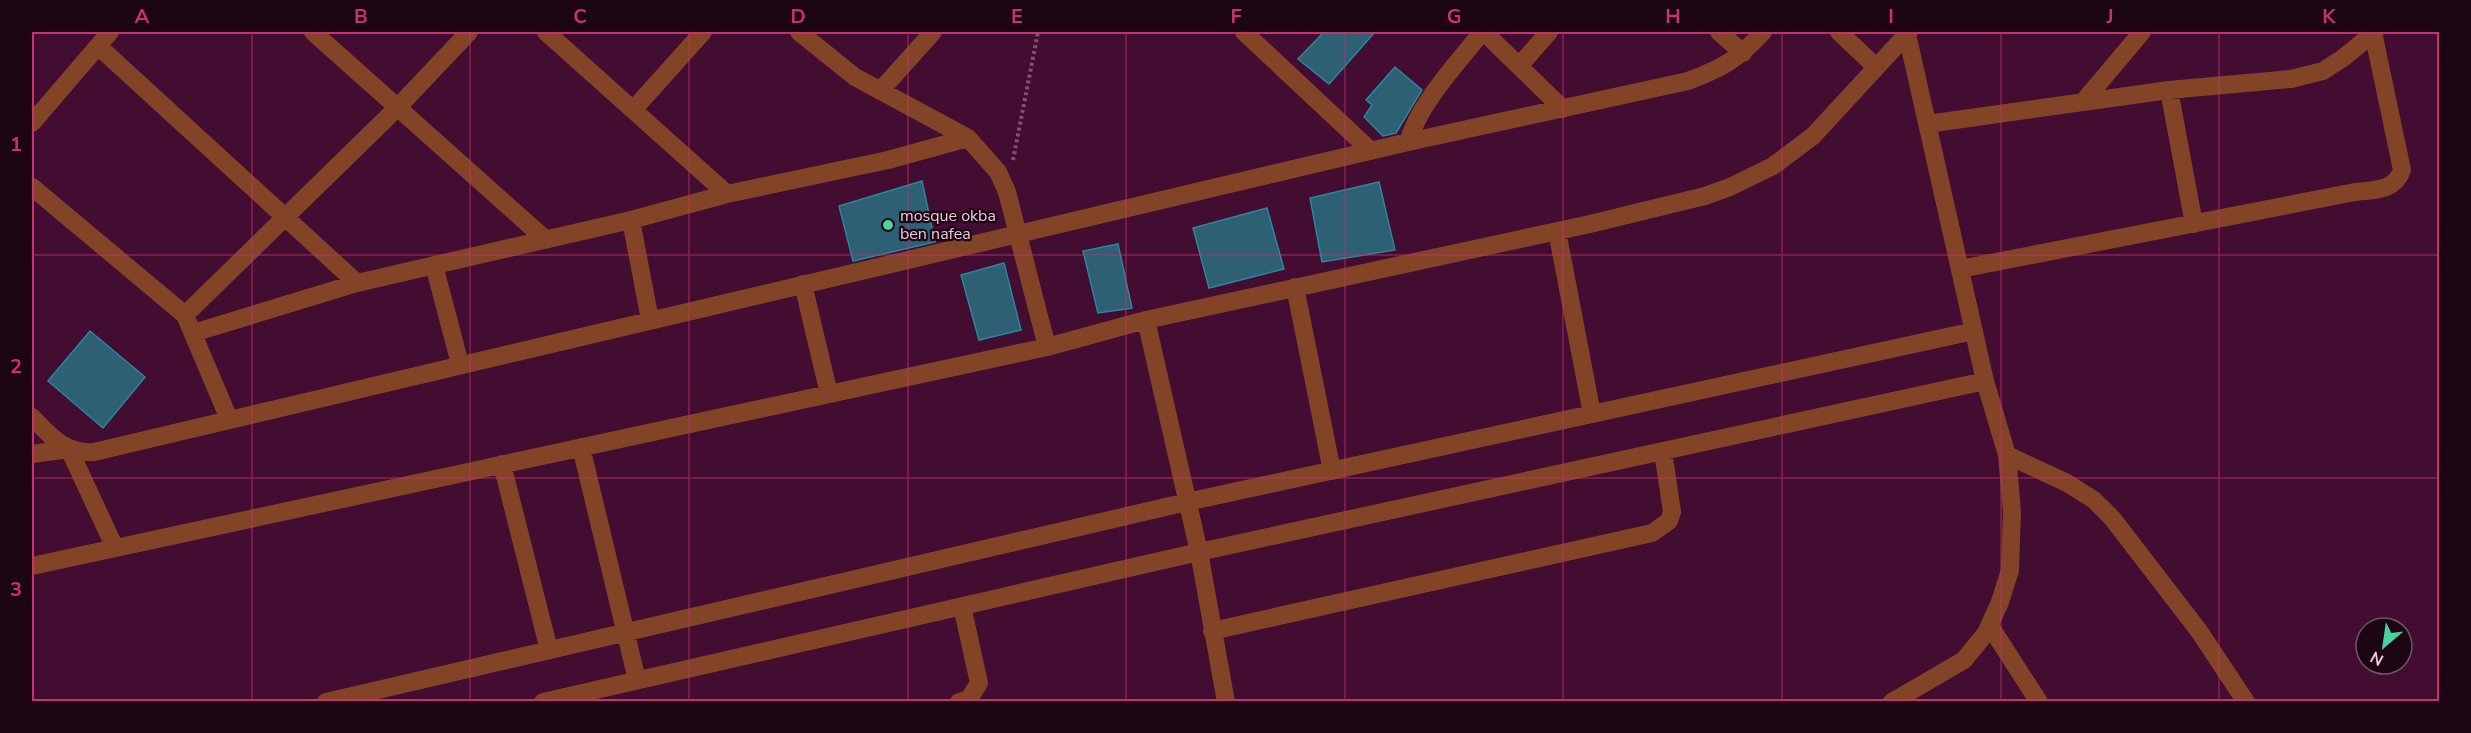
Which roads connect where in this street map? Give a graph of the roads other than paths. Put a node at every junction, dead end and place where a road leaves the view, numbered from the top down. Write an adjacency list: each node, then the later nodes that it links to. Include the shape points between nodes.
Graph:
1 (111, 32): 17 (street)
2 (313, 32): 24 (street)
3 (469, 32): 24 (street)
4 (546, 32): 26 (street)
5 (703, 32): 26 (street)
6 (799, 32): 22 (street)
7 (933, 32): 22 (street)
8 (1244, 32): 31 (street)
9 (1483, 32): 19 (street); 30 (street, via 1422,110)
10 (1550, 32): 19 (street)
11 (1719, 32): 18 (street)
12 (1763, 32): 18 (street)
13 (1839, 32): 20 (street)
14 (2142, 32): 23 (street)
15 (2374, 32): 21 (street, via 2323,71 2291,79); 36 (street, via 2403,170 2399,179 2385,188)
16 (1908, 33): 20 (street); 28 (street)
17 (98, 46): 27 (street); 34 (street)
18 (1743, 53): 25 (street, via 1727,65 1688,81)
19 (1520, 65): 25 (street)
20 (1876, 67): 37 (street, via 1813,136 1773,166 1705,196)
21 (2169, 90): 23 (street); 36 (street)
22 (880, 91): 29 (street)
23 (2083, 102): 28 (street)
24 (398, 107): 34 (street); 39 (street)
25 (1563, 109): 30 (street)
26 (633, 110): 33 (street)
27 (32, 123)
28 (1927, 124): 41 (street)
29 (968, 138): 33 (street, via 888,160); 38 (street, via 998,172)
30 (1408, 142): 31 (street)
31 (1371, 151): 38 (street)
32 (32, 187): 45 (street)
33 (727, 194): 35 (street)
34 (286, 217): 42 (street); 45 (street)
35 (631, 220): 39 (street); 46 (street)
36 (2194, 224): 41 (street)
37 (1557, 231): 44 (street); 54 (street)
38 (1019, 233): 43 (street); 50 (street)
39 (545, 239): 40 (street)
40 (434, 265): 42 (street); 51 (street)
41 (1960, 269): 48 (street)
42 (357, 283): 49 (street)
43 (803, 284): 46 (street); 53 (street)
44 (1294, 287): 47 (street); 63 (street)
45 (185, 315): 49 (street)
46 (650, 320): 51 (street)
47 (1146, 320): 50 (street); 64 (street)
48 (1974, 331): 52 (street); 54 (street)
49 (193, 333): 56 (street)
50 (1047, 347): 53 (street)
51 (460, 364): 56 (street)
52 (1985, 381): 59 (street); 61 (street)
53 (829, 394): 57 (street)
54 (1592, 414): 63 (street)
55 (32, 417): 58 (street, via 58,444)
56 (229, 418): 58 (street, via 94,452)
57 (581, 447): 62 (street); 71 (street)
58 (69, 449): 60 (street); 65 (street)
59 (1663, 451): 66 (street); 70 (street, via 1672,512 1669,521 1652,533)
60 (32, 454)
61 (2007, 456): 69 (street, via 2012,512 2010,570); 81 (street, via 2067,483 2094,500 2112,518 2199,632)
62 (502, 464): 65 (street); 72 (street)
63 (1332, 471): 64 (street)
64 (1187, 502): 66 (street); 71 (street)
65 (115, 548): 67 (street)
66 (1198, 552): 68 (street); 70 (street)
67 (32, 566)
68 (962, 606): 73 (street); 78 (street, via 979,683 969,699)
69 (1989, 626): 75 (street, via 1964,660); 80 (street)
70 (1212, 631): 79 (street)
71 (624, 632): 72 (street); 73 (street)
72 (549, 650): 76 (street)
73 (636, 680): 74 (street)
74 (590, 696): 77 (street)
75 (1893, 701)
76 (326, 702)
77 (543, 702)
78 (959, 702)
79 (1226, 702)
80 (2039, 702)
81 (2246, 702)

